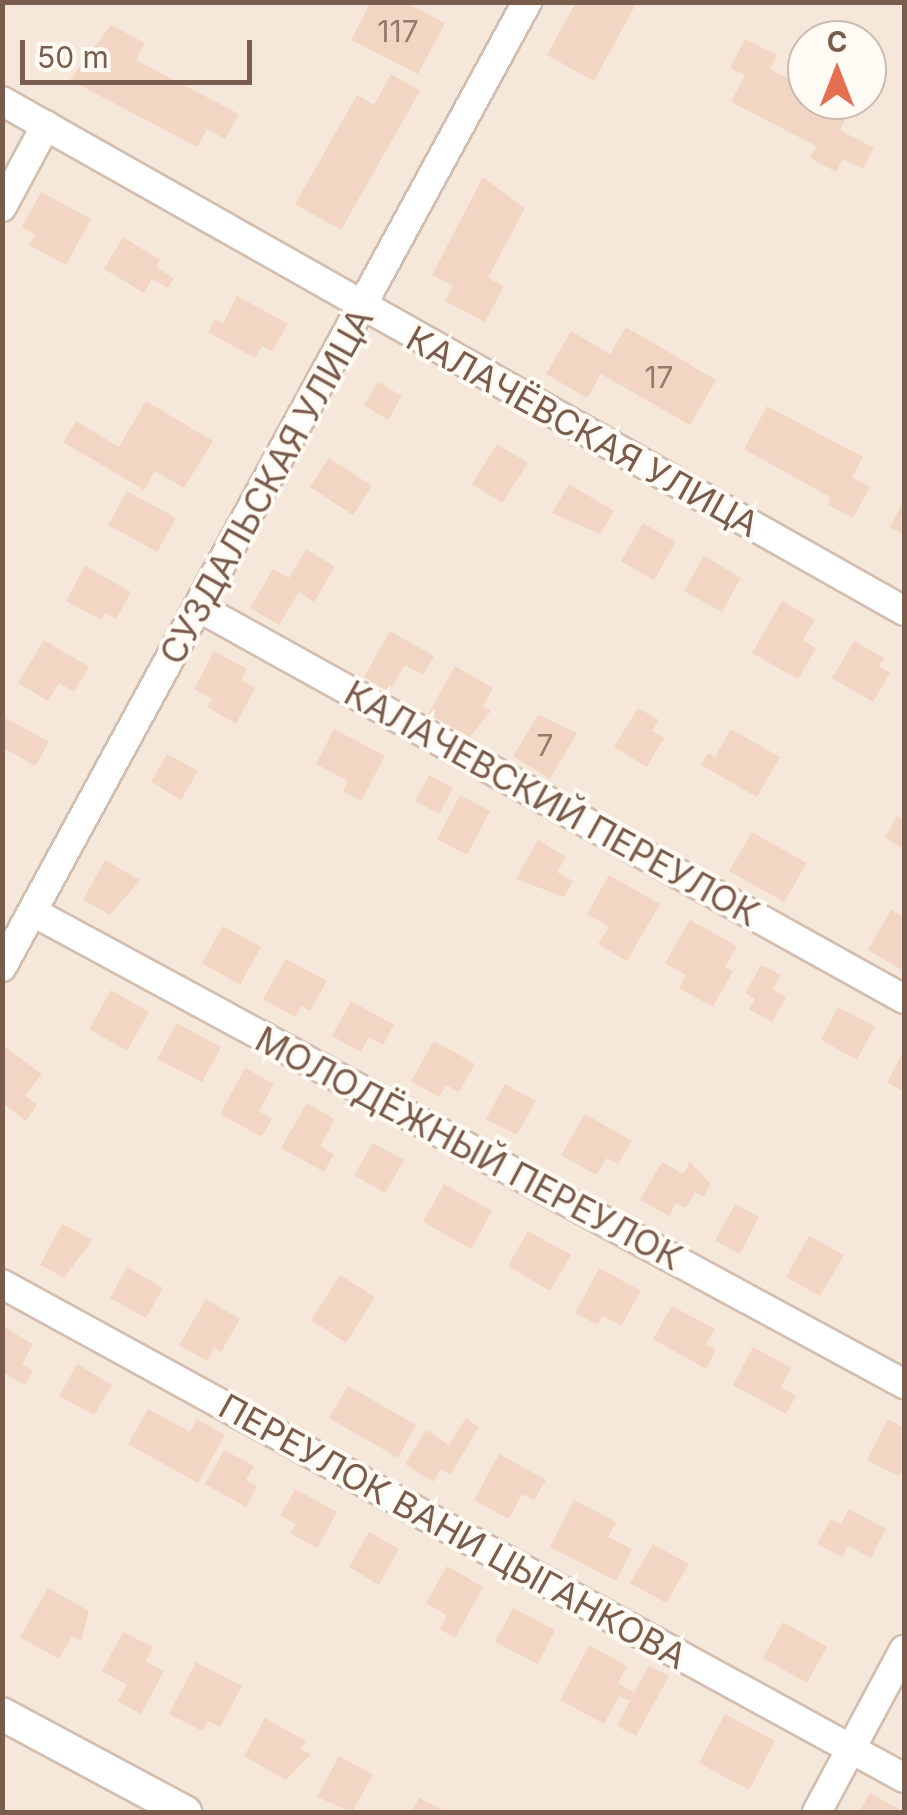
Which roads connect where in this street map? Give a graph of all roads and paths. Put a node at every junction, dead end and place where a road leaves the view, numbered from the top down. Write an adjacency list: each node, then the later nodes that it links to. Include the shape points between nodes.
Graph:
1 (527, 2): 5 (street, СУЗДАЛЬСКАЯ УЛИЦА)
2 (2, 101): 3 (street, КАЛАЧЁВСКАЯ УЛИЦА)
3 (46, 125): 4 (street); 5 (street, КАЛАЧЁВСКАЯ УЛИЦА)
4 (2, 206)
5 (364, 308): 6 (street, СУЗДАЛЬСКАЯ УЛИЦА); 7 (street, КАЛАЧЁВСКАЯ УЛИЦА)
6 (200, 608): 8 (street, СУЗДАЛЬСКАЯ УЛИЦА); 10 (street, КАЛАЧЕВСКИЙ ПЕРЕУЛОК)
7 (904, 611)
8 (33, 912): 9 (street, СУЗДАЛЬСКАЯ УЛИЦА); 12 (street, МОЛОДЁЖНЫЙ ПЕРЕУЛОК)
9 (2, 968)
10 (904, 999)
11 (2, 1284): 15 (street, ПЕРЕУЛОК ВАНИ ЦЫГАНКОВА)
12 (904, 1384)
13 (904, 1650): 15 (street)
14 (2, 1714): 17 (street)
15 (853, 1751): 16 (street, ПЕРЕУЛОК ВАНИ ЦЫГАНКОВА); 18 (street)
16 (904, 1778)
17 (185, 1812)
18 (817, 1812)

